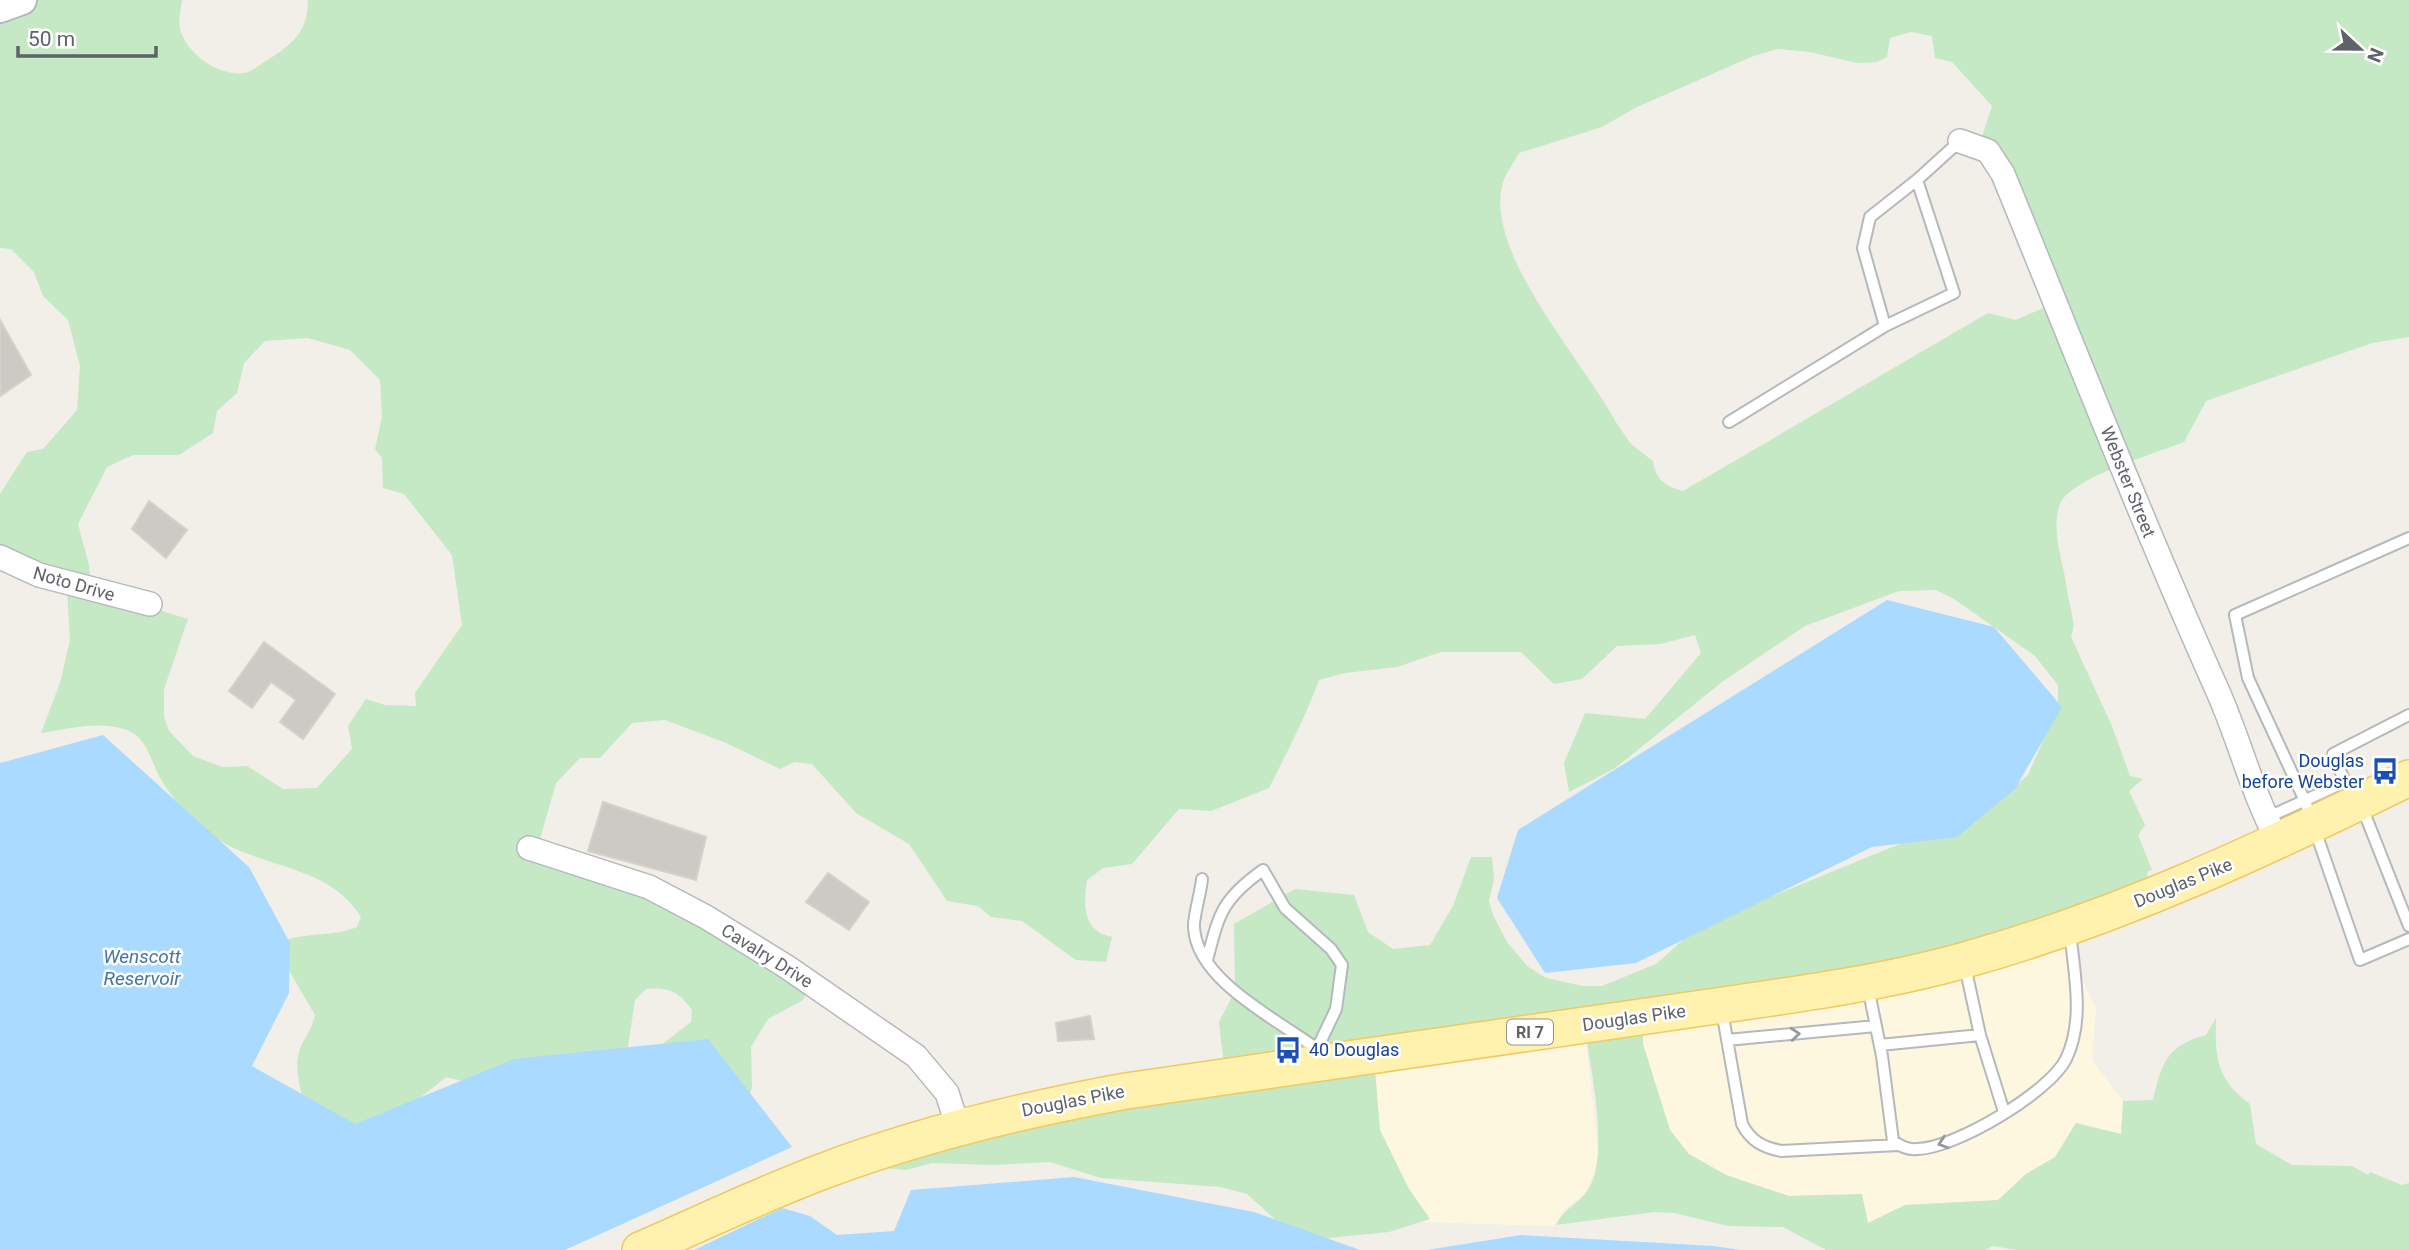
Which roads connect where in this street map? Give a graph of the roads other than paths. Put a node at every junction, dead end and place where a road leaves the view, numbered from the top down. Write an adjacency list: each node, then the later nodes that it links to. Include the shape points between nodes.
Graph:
1 (22, 0): 2 (street)
2 (0, 8)
3 (1960, 141): 4 (lane); 14 (street, Webster Street, via 1988,151 2003,174)
4 (1917, 180): 5 (lane, via 1870,217 1863,247); 5 (lane, via 1954,293)
5 (1885, 326): 6 (lane)
6 (1729, 422)
7 (2409, 538): 13 (lane, via 2235,615 2248,678)
8 (0, 557): 9 (street, Noto Drive, via 49,578)
9 (150, 604)
10 (2409, 715): 12 (lane, via 2333,754)
11 (2409, 778): 12 (main road, Douglas Pike / RI 7)
12 (2352, 792): 13 (main road, Douglas Pike / RI 7); 17 (lane)
13 (2309, 813): 14 (main road, Douglas Pike / RI 7); 19 (lane, via 2360,960)
14 (2272, 830): 18 (main road, Douglas Pike / RI 7, via 2178,887)
15 (529, 848): 30 (street, Cavalry Drive, via 649,887 787,967 916,1056 947,1093)
16 (1202, 879): 20 (lane, via 1194,926)
17 (2409, 926)
18 (2070, 927): 21 (main road, Douglas Pike / RI 7); 29 (lane, via 2077,1004 2065,1060 2048,1084)
19 (2409, 939)
20 (1207, 960): 28 (lane, via 1244,1001 1294,1030); 28 (lane, via 1219,912 1263,870 1285,908 1331,949 1342,965)
21 (1964, 961): 22 (main road, Douglas Pike / RI 7); 25 (lane)
22 (1867, 981): 23 (main road, Douglas Pike / RI 7); 24 (lane)
23 (1721, 1005): 26 (lane); 28 (main road, Douglas Pike / RI 7)
24 (1876, 1026): 26 (lane, one-way to 24); 27 (lane)
25 (1980, 1035): 27 (lane); 29 (lane)
26 (1727, 1040): 31 (lane, via 1742,1124 1749,1137 1764,1147 1781,1151)
27 (1880, 1045): 31 (lane, via 1893,1141)
28 (1324, 1055): 30 (main road, Douglas Pike / RI 7)
29 (2004, 1112): 31 (lane, one-way to 31, via 1970,1134 1938,1145 1920,1150)
30 (958, 1126): 32 (main road, Douglas Pike / RI 7, via 821,1172)
31 (1898, 1144)
32 (640, 1250)

